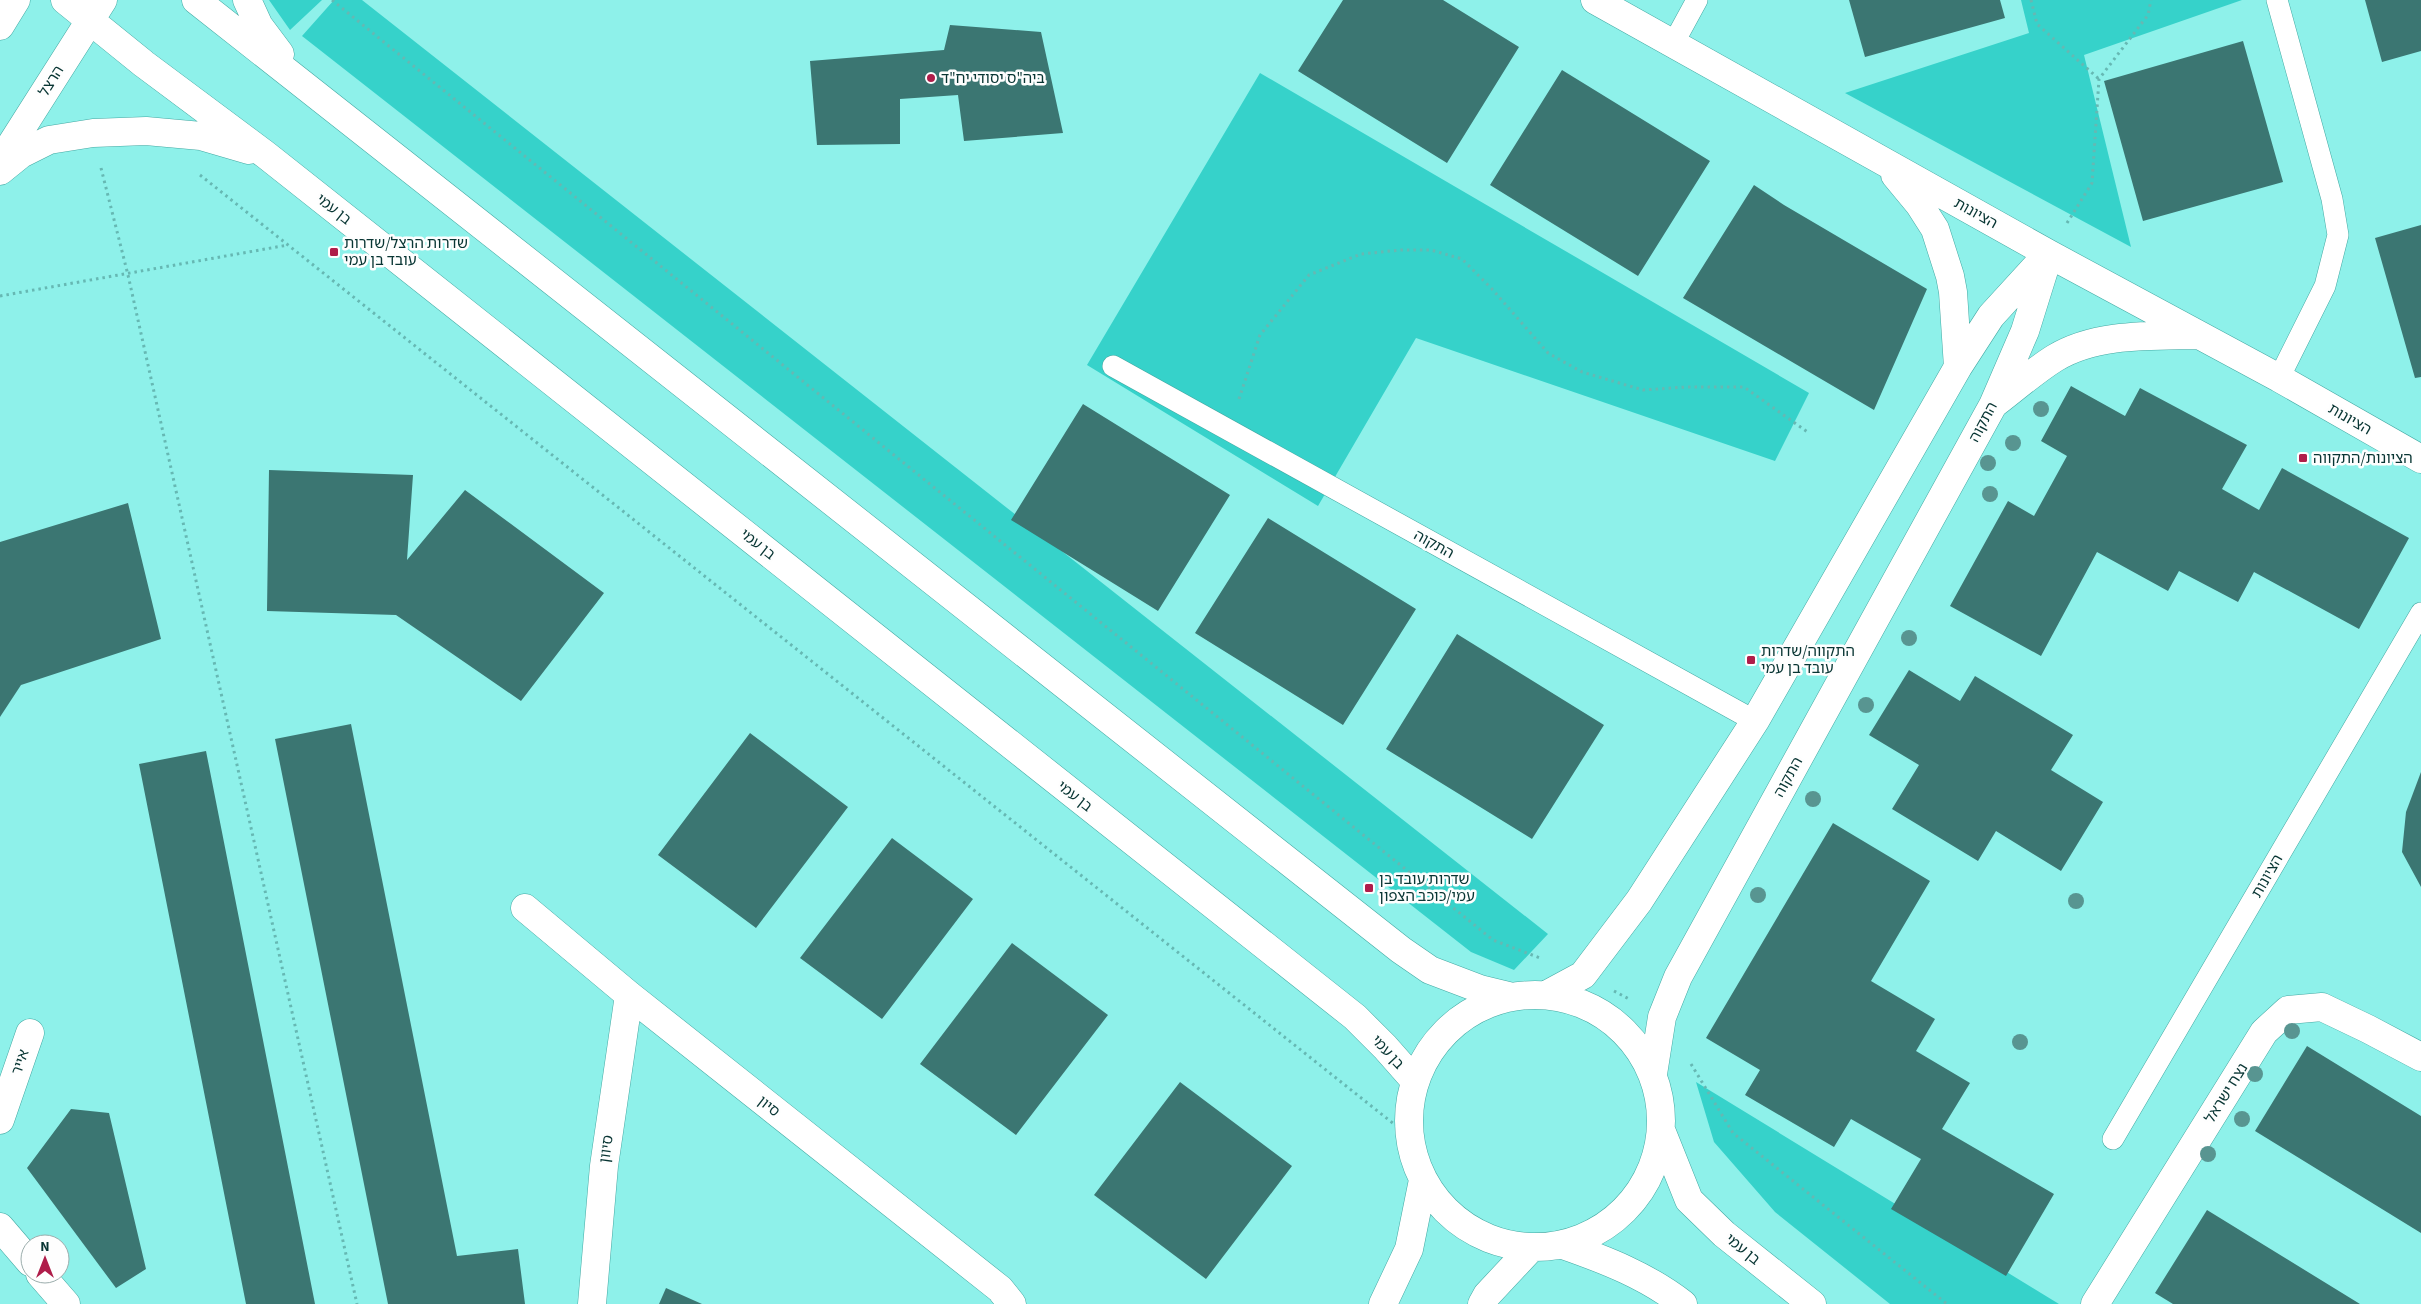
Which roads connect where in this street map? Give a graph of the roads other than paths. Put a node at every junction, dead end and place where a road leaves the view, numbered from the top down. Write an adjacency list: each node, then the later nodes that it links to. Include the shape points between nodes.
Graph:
1 (16, 0): 9 (main road)
2 (65, 0): 8 (main road, בן עמי)
3 (196, 0): 11 (main road)
4 (247, 0): 11 (main road, via 259,26)
5 (1594, 0): 10 (main road, הציונות)
6 (1697, 0): 10 (lane)
7 (2277, 0): 20 (lane, via 2332,199 2338,235 2325,286)
8 (96, 10): 12 (main road, בן עמי, via 144,64); 14 (main road, הרצל)
9 (0, 26)
10 (1673, 44): 13 (main road, הציונות)
11 (304, 85): 28 (main road, via 1402,950 1430,970 1480,989)
12 (266, 155): 15 (main road, via 201,136 146,131 93,133 49,140 21,154); 32 (main road, בן עמי, via 1347,1010 1386,1047)
13 (1883, 161): 16 (main road, הציונות); 19 (main road, via 1935,229 1953,292)
14 (0, 162)
15 (0, 172)
16 (2049, 254): 17 (main road, הציונות); 19 (main road, via 1991,316); 21 (main road, התקוה, via 2025,331)
17 (2199, 335): 20 (main road, הציונות); 21 (main road, via 2139,336 2086,345 2056,358)
18 (1113, 366): 24 (lane, התקוה)
19 (1958, 367): 24 (main road)
20 (2279, 378): 22 (main road, הציונות)
21 (1993, 405): 31 (main road, התקוה, via 1678,977 1662,1017)
22 (2421, 459)
23 (2421, 613): 35 (lane, הציונות)
24 (1755, 721): 27 (main road, via 1639,901 1583,974)
25 (525, 908): 26 (main road, סיון)
26 (630, 995): 43 (main road, סיוון, via 604,1166); 44 (main road, סיון, via 1000,1289)
27 (1546, 995): 28 (main road); 31 (main road, via 1580,1003 1610,1020 1636,1044)
28 (1513, 997): 32 (main road, via 1480,1007 1452,1025 1430,1051)
29 (30, 1033): 33 (main road, אייר)
30 (2421, 1057): 49 (main road, נצח ישראל, via 2322,1007 2288,1010 2264,1032)
31 (1653, 1074): 34 (main road, via 1660,1102)
32 (1415, 1081): 36 (main road, via 1408,1108 1409,1136)
33 (0, 1120)
34 (1661, 1130): 38 (main road, via 1652,1169 1632,1203 1601,1229); 48 (main road, בן עמי, via 1689,1200 1724,1234)
35 (2113, 1139)
36 (1423, 1180): 39 (main road, via 1442,1208 1468,1228 1498,1242); 45 (main road, via 1409,1249)
37 (0, 1227): 40 (main road)
38 (1564, 1244): 39 (main road); 47 (main road, via 1621,1266)
39 (1531, 1248): 46 (main road)
40 (20, 1250)
41 (49, 1284): 42 (main road)
42 (66, 1304)
43 (592, 1304)
44 (1012, 1304)
45 (1383, 1304)
46 (1482, 1304)
47 (1683, 1304)
48 (1812, 1304)
49 (2095, 1304)

